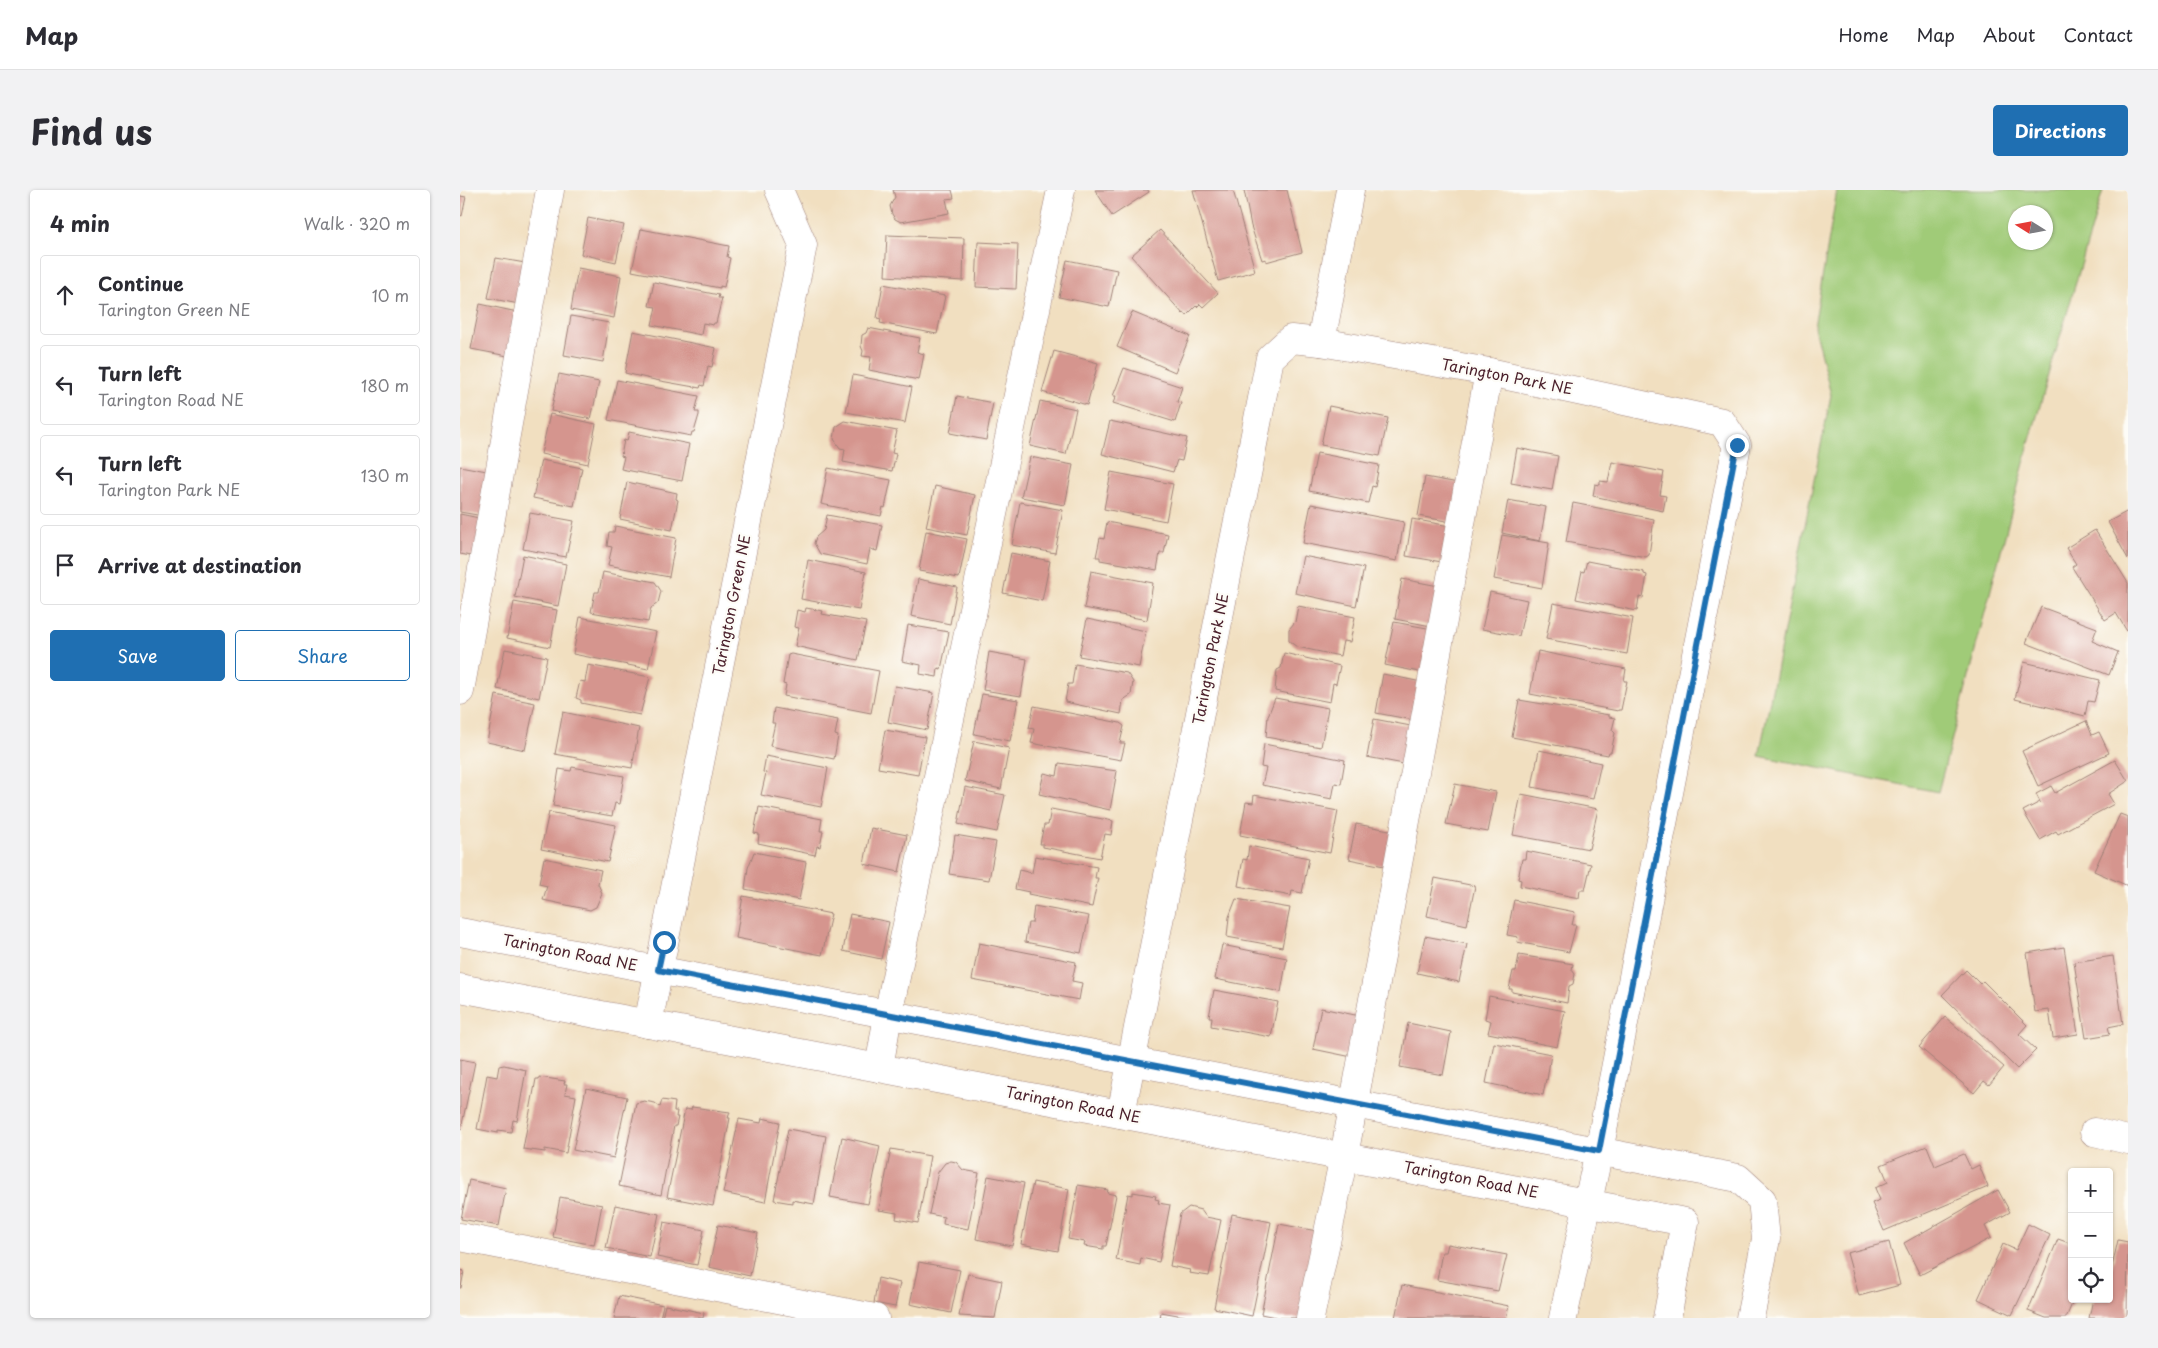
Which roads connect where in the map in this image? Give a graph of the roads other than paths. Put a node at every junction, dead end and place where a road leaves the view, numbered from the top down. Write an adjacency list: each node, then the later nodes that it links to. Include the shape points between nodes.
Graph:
1 (550, 190): 7 (street)
2 (779, 190): 9 (street, Tarington Green NE, via 803,246)
3 (1061, 190): 11 (street)
4 (1350, 190): 5 (street)
5 (1322, 342): 6 (street, Tarington Park NE); 13 (street, Tarington Park NE, via 1291,339 1270,358)
6 (1489, 372): 15 (street); 19 (street, Tarington Park NE, via 1722,422 1737,445)
7 (460, 690)
8 (460, 932): 9 (street, Tarington Road NE)
9 (658, 970): 11 (street, Tarington Road NE); 12 (street, Tarington Green NE)
10 (460, 988): 12 (street, Tarington Road NE)
11 (888, 1015): 13 (street, Tarington Road NE); 14 (street)
12 (648, 1024): 14 (street, Tarington Road NE)
13 (1132, 1061): 15 (street, Tarington Road NE); 16 (street, Tarington Park NE)
14 (879, 1068): 16 (street, Tarington Road NE)
15 (1353, 1104): 19 (street, Tarington Road NE); 20 (street)
16 (1122, 1114): 20 (street, Tarington Road NE)
17 (2094, 1132): 18 (street)
18 (2128, 1140)
19 (1599, 1151): 21 (street, Tarington Park NE); 27 (street, Tarington Road NE, via 1738,1178 1762,1200 1766,1239)
20 (1344, 1156): 21 (street, Tarington Road NE); 24 (street)
21 (1588, 1203): 25 (street, Tarington Park NE); 26 (street, Tarington Road NE, via 1685,1222)
22 (460, 1237): 23 (street)
23 (875, 1318)
24 (1310, 1318)
25 (1563, 1318)
26 (1667, 1318)
27 (1750, 1318)

